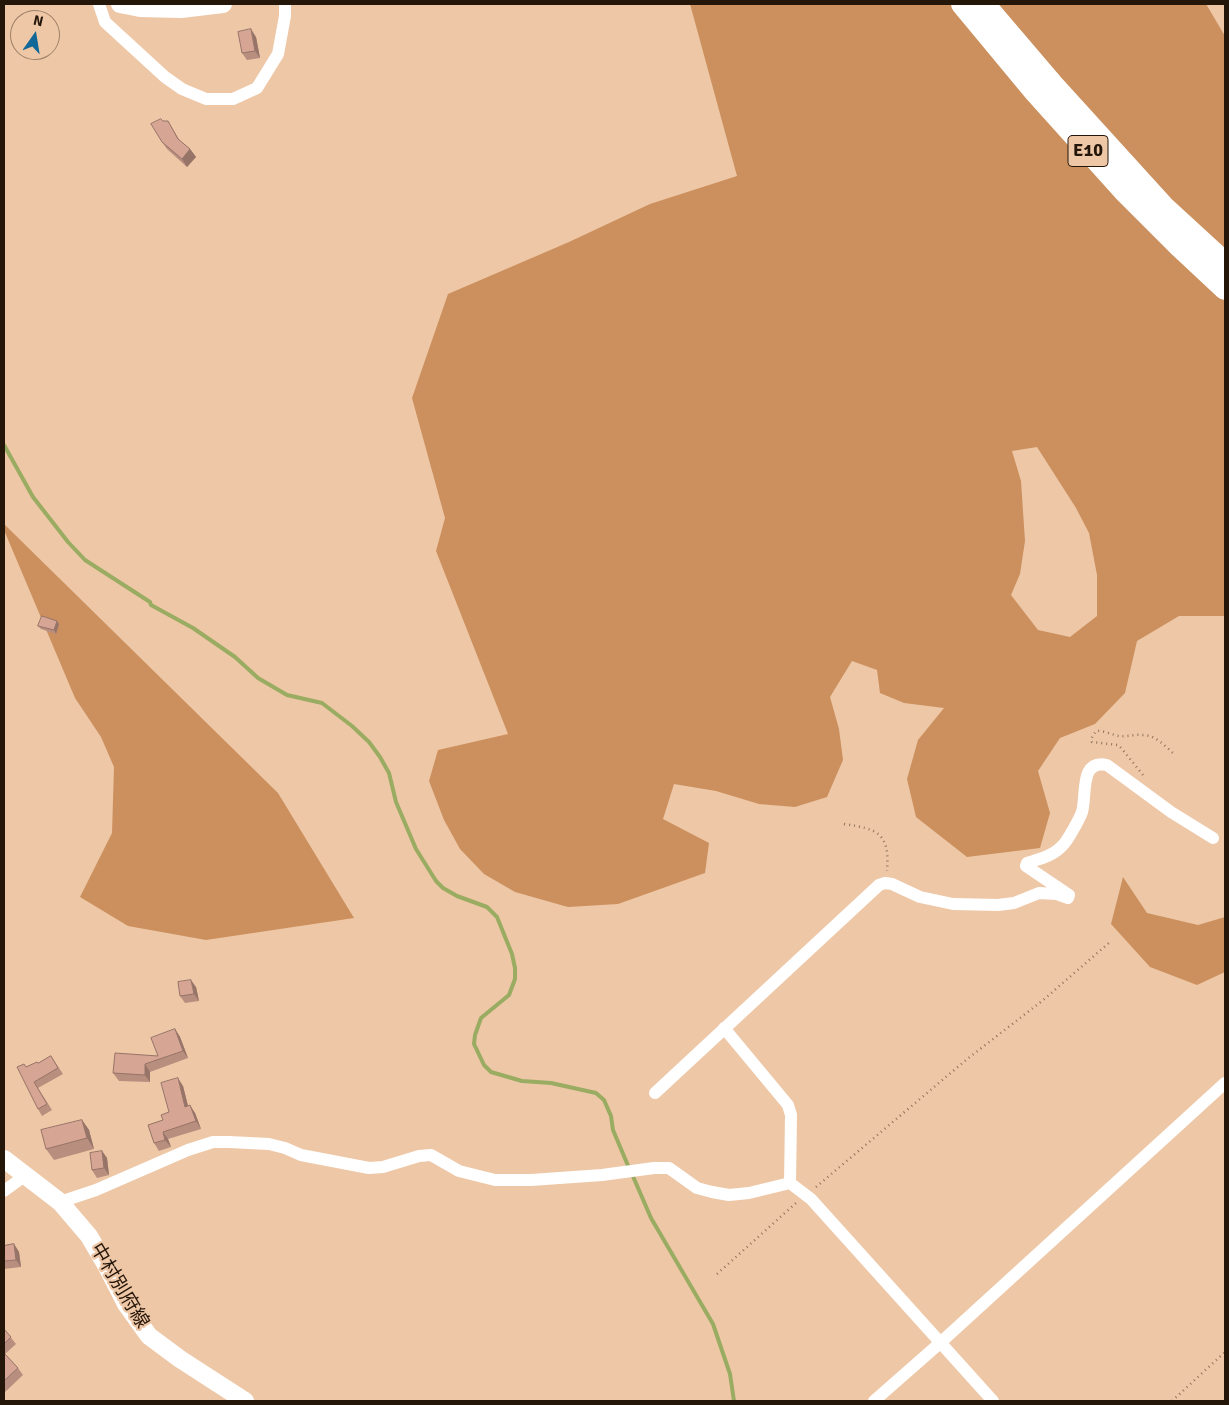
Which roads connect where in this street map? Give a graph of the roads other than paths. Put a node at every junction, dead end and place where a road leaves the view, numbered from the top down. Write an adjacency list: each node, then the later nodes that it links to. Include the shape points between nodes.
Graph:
1 (99, 4): 4 (street, via 105,22 165,78 206,99 233,99 256,88 278,54)
2 (120, 4): 3 (main road, via 181,9)
3 (223, 4)
4 (285, 4)
5 (962, 4): 8 (highway, E10, via 1124,191)
6 (984, 4): 7 (highway, E10, via 1163,206)
7 (1225, 263)
8 (1225, 289)
9 (1213, 838): 10 (street, via 1107,765 1094,765 1085,781 1082,813 1063,846 1026,866 1069,895 1068,898 1040,893 1014,903 953,904 920,897 892,884 879,885)
10 (724, 1028): 12 (street); 15 (street, via 788,1105 791,1115)
11 (1225, 1083): 18 (street)
12 (655, 1093)
13 (4, 1159): 14 (main road, 中村別府線)
14 (26, 1175): 16 (street); 17 (main road, 中村別府線)
15 (790, 1183): 17 (street, via 729,1195 697,1188 669,1168 495,1180 459,1172 431,1155 369,1168 301,1155 269,1144 213,1142); 18 (street, via 810,1199)
16 (4, 1191)
17 (60, 1202): 19 (main road, 中村別府線, via 89,1236 126,1304 149,1336)
18 (940, 1343): 20 (street); 21 (street)
19 (245, 1401)
20 (874, 1401)
21 (993, 1401)

